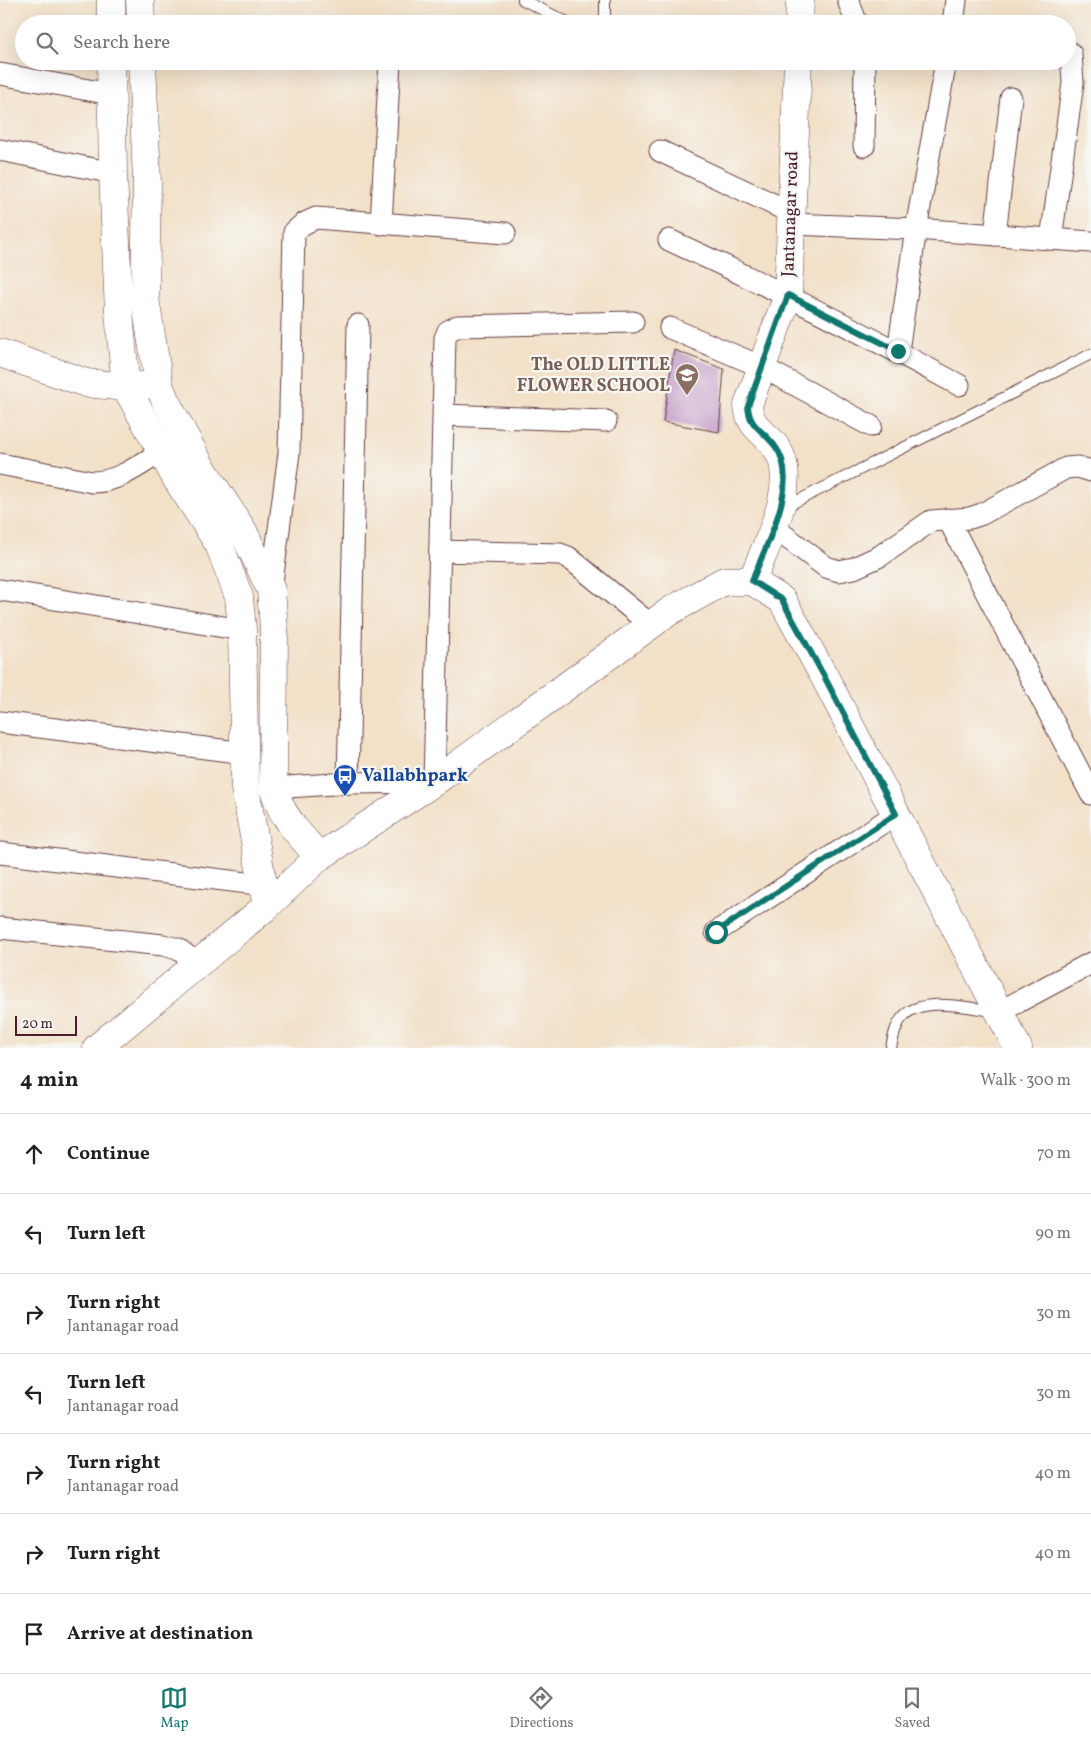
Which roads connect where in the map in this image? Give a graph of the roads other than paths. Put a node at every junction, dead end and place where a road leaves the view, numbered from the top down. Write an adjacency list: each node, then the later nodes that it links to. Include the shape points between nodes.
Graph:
1 (111, 0): 8 (street)
2 (140, 0): 9 (street)
3 (522, 0): 10 (lane)
4 (605, 0): 11 (lane)
5 (800, 0): 12 (street)
6 (848, 0): 13 (street)
7 (956, 0): 14 (street)
8 (111, 15)
9 (141, 15)
10 (553, 15)
11 (605, 15)
12 (799, 15)
13 (854, 15)
14 (954, 15)
15 (111, 70): 23 (street)
16 (142, 70): 45 (street, via 147,182 145,298)
17 (390, 70): 30 (street)
18 (798, 70): 29 (street, Jantanagar road)
19 (864, 70): 25 (street)
20 (944, 70): 31 (street)
21 (1073, 70): 34 (street)
22 (0, 74): 23 (street)
23 (111, 94): 28 (street)
24 (1011, 98): 33 (street)
25 (864, 146)
26 (0, 150): 28 (street)
27 (660, 151): 29 (street)
28 (113, 173): 47 (street)
29 (792, 218): 31 (street); 37 (street, Jantanagar road)
30 (381, 224): 32 (street); 61 (street, via 316,218 294,232 289,453)
31 (916, 229): 33 (street); 41 (street)
32 (506, 233)
33 (995, 235): 34 (street)
34 (1051, 239): 36 (street)
35 (669, 240): 37 (street)
36 (1091, 242)
37 (788, 295): 41 (street); 44 (street, Jantanagar road)
38 (633, 322): 48 (street, via 458,326 448,331 445,338)
39 (358, 325): 67 (street)
40 (670, 328): 44 (street)
41 (898, 351): 46 (street)
42 (0, 353): 47 (street, via 86,383)
43 (1091, 354): 56 (lane)
44 (762, 367): 50 (street); 56 (street, Jantanagar road, via 748,406 748,416 775,445 784,460 784,500)
45 (159, 385): 47 (street); 54 (street, via 200,465)
46 (959, 385)
47 (126, 387): 51 (street)
48 (444, 415): 49 (street); 58 (street)
49 (606, 421)
50 (871, 426)
51 (161, 452): 52 (street, via 106,482); 55 (street)
52 (0, 464)
53 (1091, 471): 57 (street, via 1066,468 982,514)
54 (227, 505): 55 (street); 61 (street)
55 (201, 517): 63 (street, via 219,544 239,598)
56 (777, 519): 57 (street, via 826,566 839,571 880,556 931,521); 59 (street, Jantanagar road)
57 (948, 519): 69 (street)
58 (440, 551): 62 (street, via 560,554 568,557); 66 (street)
59 (752, 581): 62 (street, via 724,581); 70 (street, via 782,600)
60 (0, 590): 63 (street)
61 (271, 590): 68 (street, via 274,630)
62 (651, 625): 66 (street)
63 (242, 630): 65 (street)
64 (0, 722): 65 (street)
65 (245, 753): 73 (street, via 245,788)
66 (434, 782): 67 (street); 72 (street)
67 (348, 783): 68 (street)
68 (273, 788): 72 (street, via 293,827)
69 (1091, 794)
70 (896, 814): 75 (street); 78 (street)
71 (0, 852): 73 (street)
72 (319, 857): 73 (street)
73 (266, 896): 77 (street)
74 (0, 928): 77 (street, via 163,945 178,949)
75 (716, 932)
76 (1091, 963): 78 (street)
77 (198, 964): 79 (street)
78 (999, 1012): 80 (lane, via 944,1005 916,1008 900,1019); 81 (street)
79 (97, 1048)
80 (891, 1048)
81 (1018, 1048)

